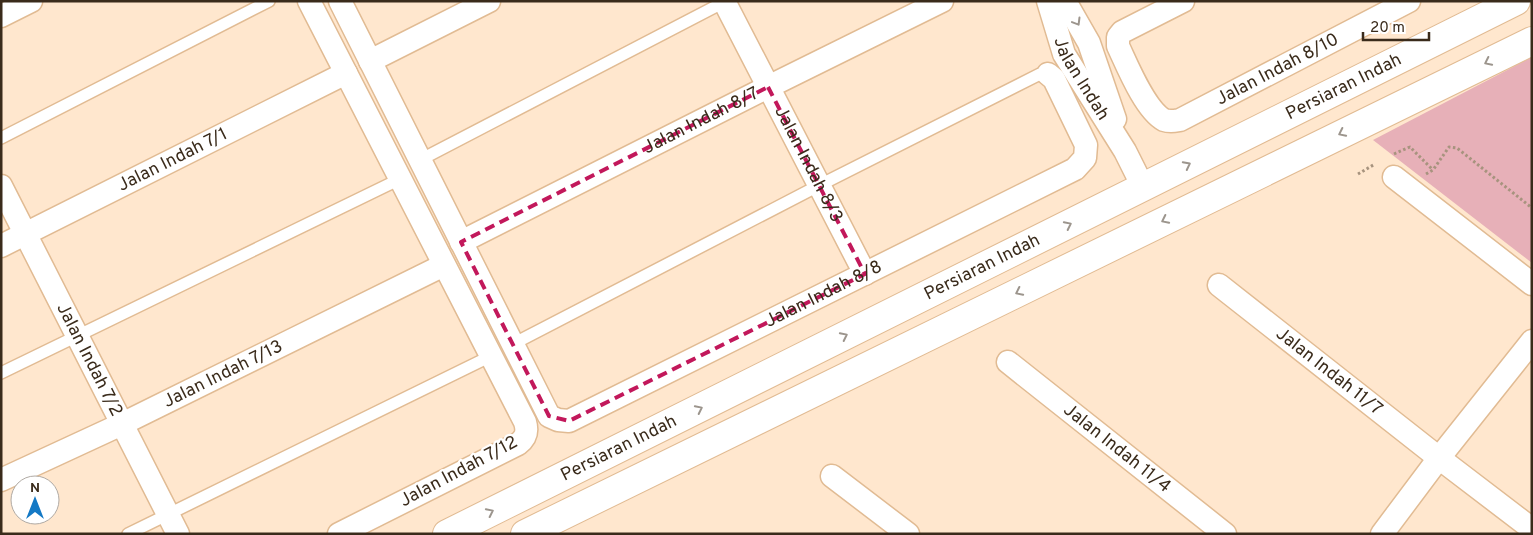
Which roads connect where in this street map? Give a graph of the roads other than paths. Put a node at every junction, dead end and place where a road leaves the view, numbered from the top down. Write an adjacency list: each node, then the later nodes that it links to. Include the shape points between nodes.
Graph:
1 (30, 1): 13 (street)
2 (269, 1): 19 (lane)
3 (309, 1): 16 (street)
4 (340, 1): 15 (street)
5 (489, 1): 15 (street)
6 (942, 1): 18 (street, Jalan Indah 8/7)
7 (1048, 1): 20 (street, Jalan Indah, via 1064,54)
8 (1065, 1): 20 (street, Jalan Indah, one-way to 20, via 1089,43)
9 (1183, 1): 12 (street, Jalan Indah 8/10, via 1118,37 1118,46 1147,104 1171,122)
10 (1516, 1): 27 (main road, Persiaran Indah, one-way to 10)
11 (725, 2): 18 (street, Jalan Indah 8/3); 21 (lane)
12 (1400, 3)
13 (1, 16)
14 (1532, 41): 22 (main road, Persiaran Indah, one-way to 22)
15 (370, 61): 21 (street)
16 (346, 73): 23 (street); 28 (street, Jalan Indah 7/1)
17 (1048, 74): 26 (lane, via 1040,74); 33 (street, Jalan Indah 8/8, via 1054,79 1086,145 1085,158 1075,169)
18 (768, 86): 26 (street, Jalan Indah 8/3); 29 (street, Jalan Indah 8/7)
19 (1, 138)
20 (1125, 151): 27 (street, Jalan Indah)
21 (420, 160): 29 (street)
22 (1255, 176): 27 (main road, via 1167,197); 31 (main road, Persiaran Indah, one-way to 31)
23 (400, 179): 32 (street); 36 (lane)
24 (1400, 182): 34 (street)
25 (1, 186): 28 (street, Jalan Indah 7/2)
26 (818, 186): 33 (street, Jalan Indah 8/3); 38 (lane)
27 (1144, 187): 31 (main road, via 1136,210); 51 (main road, Persiaran Indah, one-way to 27)
28 (26, 234): 30 (street, Jalan Indah 7/1); 36 (street, Jalan Indah 7/2)
29 (462, 242): 38 (street)
30 (1, 246)
31 (1080, 262): 52 (main road, Persiaran Indah, one-way to 52)
32 (444, 265): 39 (street); 42 (street, Jalan Indah 7/13)
33 (865, 274): 38 (street, Jalan Indah 8/8, via 569,421 549,416)
34 (1532, 284)
35 (1219, 285): 43 (street, Jalan Indah 11/7)
36 (77, 336): 41 (lane); 42 (street, Jalan Indah 7/2)
37 (1532, 341): 43 (street)
38 (512, 344)
39 (491, 356): 46 (lane); 50 (street, Jalan Indah 7/12, via 525,422 527,428 523,440)
40 (1008, 362): 54 (street, Jalan Indah 11/4)
41 (1, 373)
42 (122, 424): 45 (street, Jalan Indah 7/13); 46 (street, Jalan Indah 7/2)
43 (1439, 458): 47 (street, Jalan Indah 11/7); 55 (street)
44 (832, 476): 53 (street)
45 (1, 480)
46 (168, 514): 48 (lane); 49 (street, Jalan Indah 7/2)
47 (1532, 529)
48 (128, 534)
49 (178, 534)
50 (339, 534)
51 (447, 534)
52 (525, 534)
53 (908, 534)
54 (1225, 534)
55 (1382, 534)

